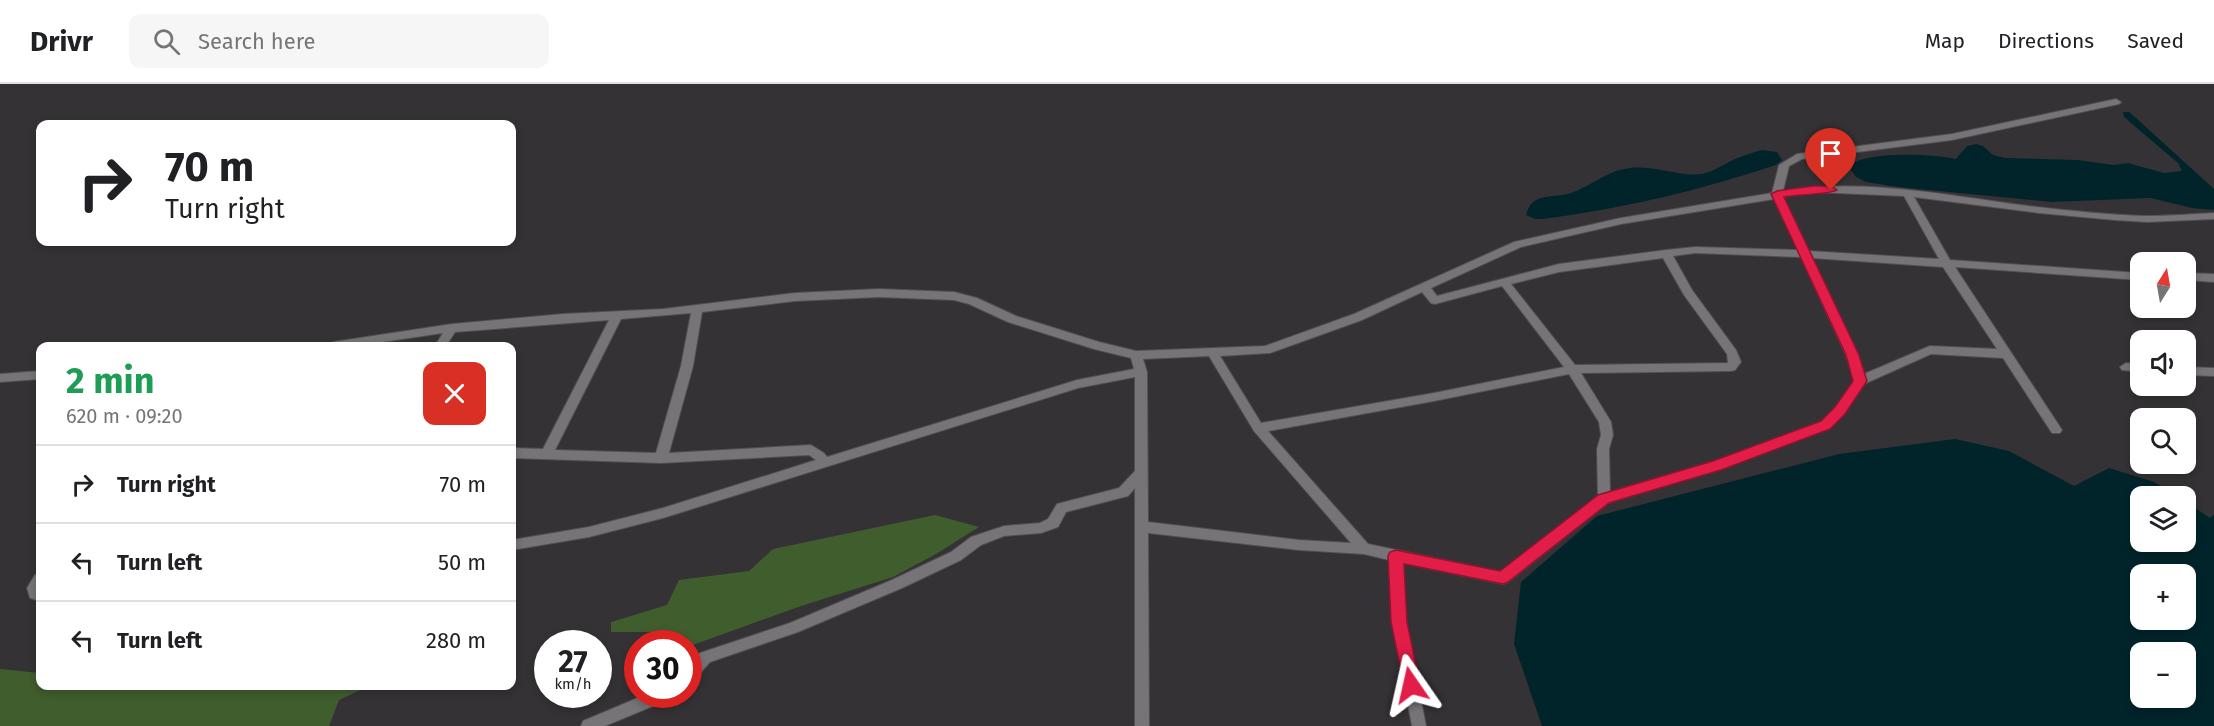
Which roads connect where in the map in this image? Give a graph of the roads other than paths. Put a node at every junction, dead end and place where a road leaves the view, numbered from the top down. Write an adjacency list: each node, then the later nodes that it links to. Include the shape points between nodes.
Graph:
1 (2116, 102): 3 (street, via 1952,137 1800,156 1784,165)
2 (1907, 193): 3 (street, via 1813,189); 4 (street, via 2115,217); 7 (street)
3 (1777, 194): 6 (street); 12 (street, via 1621,221 1518,244)
4 (2214, 216)
5 (1666, 253): 6 (street, via 1729,250); 11 (street, via 1559,268); 23 (street, via 1688,292 1732,353 1735,362 1731,367)
6 (1804, 254): 7 (street); 29 (street, via 1852,355)
7 (1947, 264): 8 (street); 19 (street)
8 (2130, 275)
9 (2196, 277): 10 (street)
10 (2214, 278)
11 (1504, 282): 12 (street, via 1435,300); 23 (street)
12 (1425, 288): 18 (street, via 1266,350)
13 (697, 309): 14 (street); 20 (street, via 795,297 879,293 954,296 1012,319); 34 (street, via 690,355)
14 (617, 315): 15 (street); 33 (street)
15 (452, 328): 16 (street); 17 (street)
16 (359, 342)
17 (443, 342)
18 (1212, 352): 20 (street); 30 (street)
19 (2006, 354): 29 (street, via 1930,350); 31 (street)
20 (1136, 355): 25 (street)
21 (2126, 367): 22 (street)
22 (2130, 367)
23 (1572, 369): 30 (street); 37 (street, via 1605,422 1608,435 1603,449)
24 (2196, 371): 26 (street)
25 (1141, 372): 35 (street, via 1077,384); 36 (street)
26 (2214, 372)
27 (36, 375): 28 (street)
28 (0, 378)
29 (1860, 381): 37 (street, via 1826,425 1716,466)
30 (1258, 428): 40 (street)
31 (2056, 430)
32 (516, 453): 33 (street)
33 (547, 454): 34 (street)
34 (661, 458): 35 (street, via 811,450)
35 (825, 464): 39 (street, via 663,513 589,532)
36 (1140, 474): 38 (street); 42 (street, via 1123,492 1062,508 1053,523 1041,528 1004,531 976,541 956,556 897,585)
37 (1604, 499): 41 (street, via 1503,578)
38 (1142, 527): 40 (street); 45 (street)
39 (516, 544)
40 (1364, 549): 41 (street)
41 (1396, 556): 46 (street, via 1399,622)
42 (702, 660)
43 (631, 708): 44 (street)
44 (588, 726)
45 (1142, 726)
46 (1419, 726)

